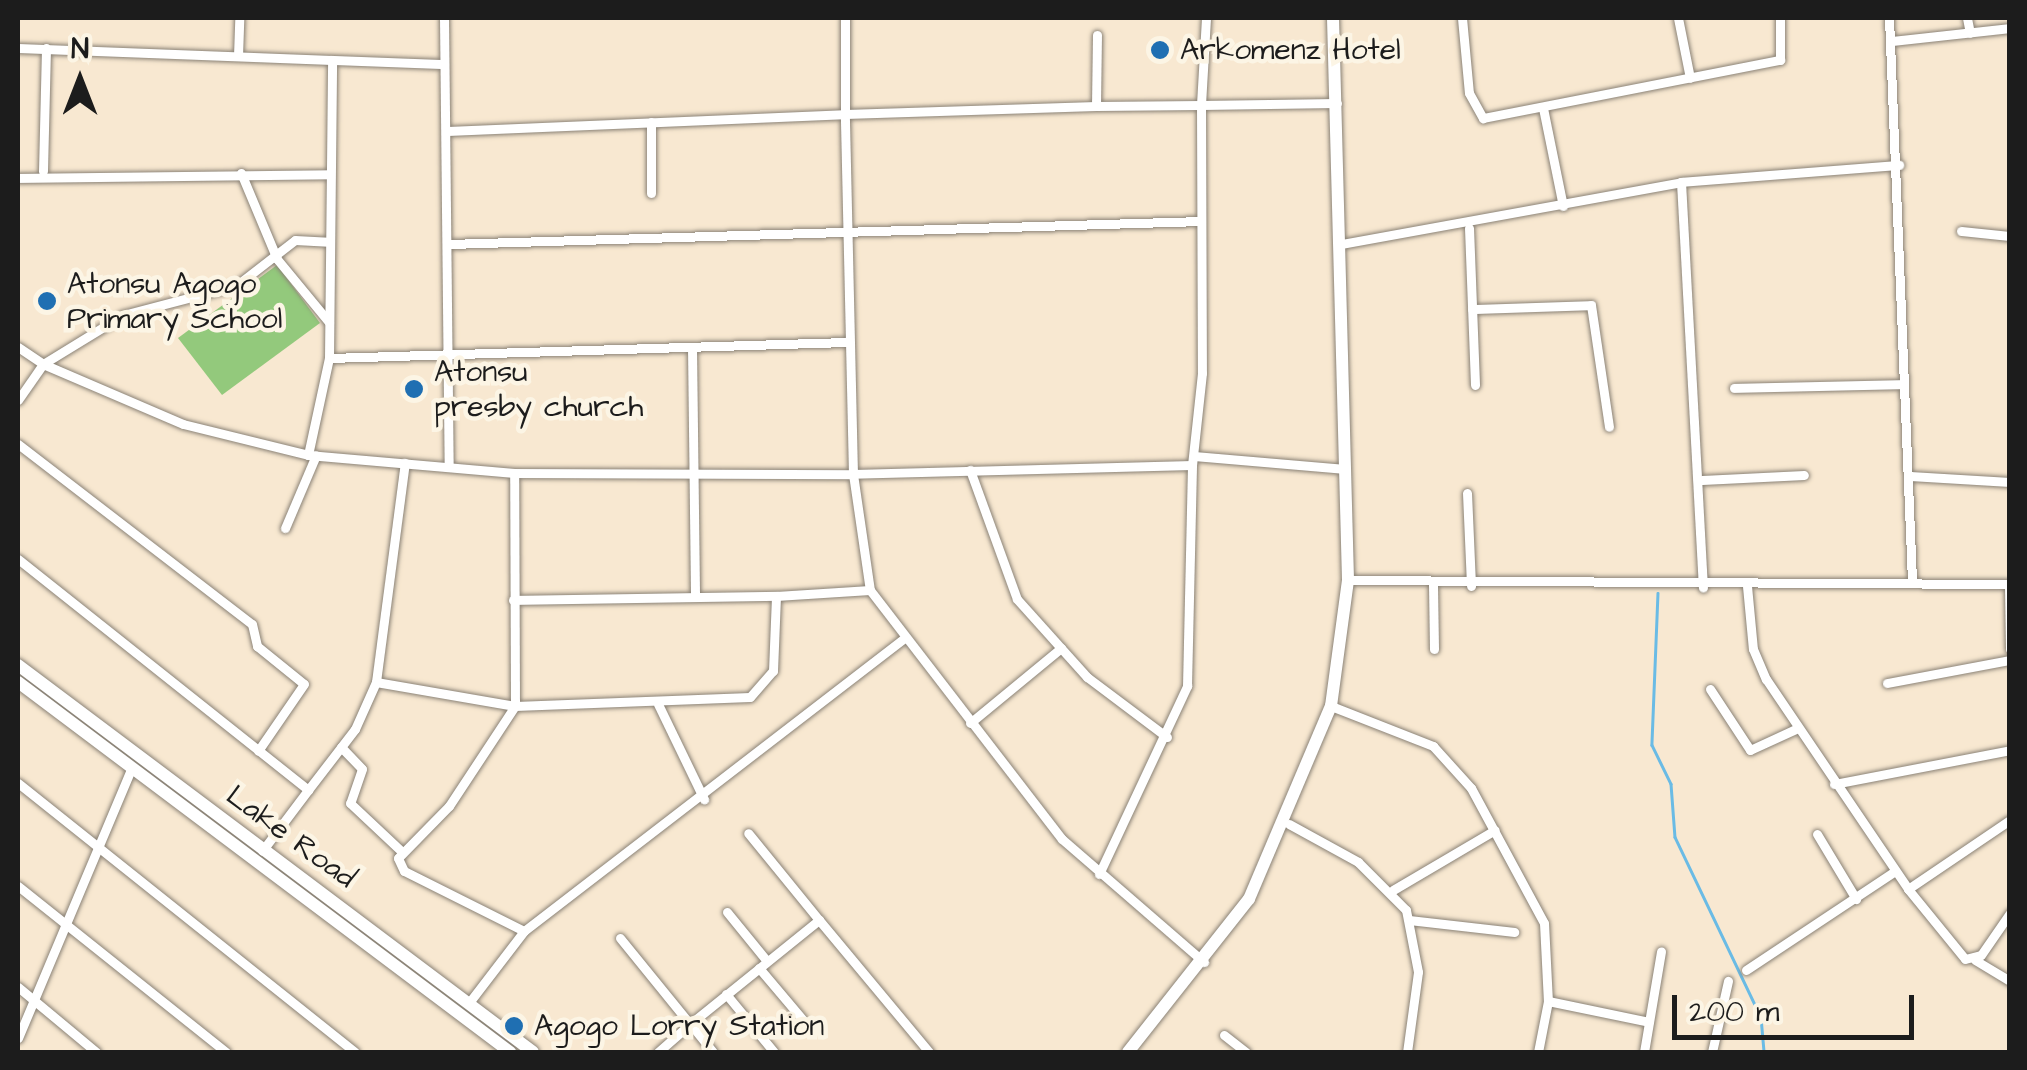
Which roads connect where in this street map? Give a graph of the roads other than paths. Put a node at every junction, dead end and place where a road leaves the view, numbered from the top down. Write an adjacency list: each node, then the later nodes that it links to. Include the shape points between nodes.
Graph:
1 (239, 18): 17 (street)
2 (444, 18): 19 (street)
3 (845, 18): 25 (street)
4 (1206, 18): 22 (street)
5 (1333, 18): 21 (main road)
6 (1462, 18): 24 (street, via 1475,113)
7 (1678, 18): 20 (street)
8 (1780, 18): 20 (street, via 1780,60)
9 (1889, 18): 14 (street)
10 (1968, 18): 12 (street)
11 (2010, 28): 12 (street)
12 (1970, 33): 14 (street)
13 (1097, 34): 23 (street)
14 (1892, 41): 28 (street)
15 (18, 48): 16 (street)
16 (46, 48): 17 (street); 29 (street)
17 (238, 56): 18 (street)
18 (332, 60): 19 (street); 32 (street)
19 (443, 64): 27 (street)
20 (1690, 78): 24 (street)
21 (1336, 103): 22 (street); 43 (main road)
22 (1202, 105): 23 (street); 36 (street)
23 (1096, 106): 25 (street)
24 (1543, 108): 35 (street)
25 (845, 114): 26 (street); 39 (street)
26 (651, 122): 27 (street); 34 (street)
27 (446, 131): 42 (street)
28 (1899, 165): 33 (street); 53 (street)
29 (43, 171): 30 (street); 31 (street)
30 (241, 173): 32 (street); 44 (street)
31 (19, 174)
32 (328, 174): 41 (street)
33 (1681, 182): 35 (street); 70 (street)
34 (652, 193)
35 (1563, 206): 37 (street)
36 (1201, 221): 39 (street); 60 (street)
37 (1469, 228): 43 (street); 45 (street)
38 (1961, 231): 40 (street)
39 (842, 233): 42 (street); 47 (street)
40 (2010, 236)
41 (328, 242): 44 (street, via 295,240); 46 (street)
42 (449, 244): 51 (street)
43 (1341, 244): 63 (main road)
44 (277, 259): 46 (street); 52 (street, via 237,285 122,315)
45 (1472, 309): 54 (street); 57 (street, via 1591,305)
46 (329, 322): 50 (street)
47 (846, 342): 48 (street); 67 (street)
48 (692, 346): 51 (street); 65 (street)
49 (18, 347): 52 (street)
50 (330, 358): 51 (street); 59 (street)
51 (452, 358): 62 (street)
52 (43, 364): 56 (street); 59 (street, via 183,424)
53 (1904, 384): 55 (street); 69 (street)
54 (1476, 385)
55 (1734, 388)
56 (18, 400)
57 (1608, 427)
58 (18, 444): 104 (street, via 249,622 257,646 304,684)
59 (312, 455): 61 (street); 73 (street)
60 (1193, 460): 63 (street); 64 (street); 101 (street, via 1192,658)
61 (405, 463): 62 (street); 93 (street)
62 (448, 466): 66 (street)
63 (1345, 468): 75 (main road)
64 (970, 470): 67 (street); 87 (street, via 1001,571)
65 (693, 471): 66 (street); 67 (street); 84 (street)
66 (514, 473): 85 (street)
67 (853, 474): 82 (street)
68 (1804, 474): 70 (street)
69 (1910, 476): 71 (street); 76 (street)
70 (1702, 480): 81 (street)
71 (2010, 482)
72 (1468, 493): 79 (street)
73 (285, 528)
74 (18, 559): 104 (street)
75 (1348, 580): 78 (street); 98 (main road)
76 (1912, 581): 77 (street); 80 (street)
77 (2009, 584): 88 (street)
78 (1432, 585): 79 (street); 89 (street)
79 (1471, 586): 81 (street)
80 (1747, 586): 81 (street); 100 (street, via 1753,649)
81 (1704, 587)
82 (870, 590): 83 (street); 86 (street)
83 (776, 596): 84 (street); 96 (street, via 776,658 760,692)
84 (695, 597): 85 (street)
85 (513, 600): 97 (street)
86 (905, 638): 99 (street); 109 (street)
87 (1062, 648): 99 (street); 101 (street)
88 (2010, 648)
89 (1434, 649)
90 (2010, 660): 94 (street)
91 (18, 665): 116 (main road, Lake Road)
92 (18, 682): 105 (main road, Lake Road)
93 (376, 682): 97 (street); 102 (street)
94 (1887, 683)
95 (1710, 689): 100 (street, via 1750,750)
96 (658, 704): 97 (street); 109 (street)
97 (515, 706): 117 (street, via 450,806)
98 (1332, 706): 111 (main road); 112 (street, via 1433,746)
99 (970, 724): 120 (street)
100 (1798, 728): 107 (street)
101 (1167, 738): 120 (street)
102 (341, 747): 108 (street); 117 (street, via 362,768 350,803)
103 (2010, 750): 107 (street)
104 (258, 751): 108 (street)
105 (130, 771): 115 (street); 118 (main road, Lake Road)
106 (18, 783): 115 (street)
107 (1834, 784): 119 (street)
108 (308, 790): 116 (street)
109 (704, 799): 130 (street)
110 (2010, 820): 122 (street)
111 (1289, 824): 123 (street); 135 (main road)
112 (1495, 830): 123 (street); 142 (street, via 1544,924)
113 (748, 833): 127 (street)
114 (1817, 834): 124 (street)
115 (96, 842): 129 (street); 153 (street)
116 (265, 848): 118 (street); 144 (main road, Lake Road)
117 (400, 850): 130 (street, via 404,871)
118 (255, 860): 150 (main road, Lake Road)
119 (1894, 871): 122 (street); 124 (street)
120 (1099, 874): 135 (street)
121 (18, 886): 129 (street)
122 (1908, 889): 134 (street, via 1954,952)
123 (1393, 890): 128 (street)
124 (1856, 899): 137 (street)
125 (727, 912): 136 (street)
126 (2010, 913): 134 (street)
127 (819, 920): 136 (street); 158 (street)
128 (1410, 920): 131 (street); 161 (street, via 1418,972)
129 (64, 922): 143 (street); 152 (street)
130 (524, 931): 144 (street)
131 (1514, 932)
132 (620, 938): 147 (street)
133 (1661, 950): 146 (street)
134 (1974, 960): 139 (street)
135 (1206, 963): 159 (main road)
136 (762, 964): 141 (street); 145 (street)
137 (1746, 970)
138 (1728, 980): 164 (street)
139 (2010, 981)
140 (18, 987): 143 (street)
141 (726, 994): 147 (street); 157 (street)
142 (1548, 1001): 146 (street); 162 (street)
143 (34, 1002): 149 (street); 151 (street)
144 (468, 1004): 154 (main road, Lake Road)
145 (803, 1020)
146 (1649, 1022): 163 (street)
147 (690, 1024): 155 (street); 156 (street)
148 (1224, 1034): 160 (street)
149 (18, 1038)
150 (502, 1050)
151 (96, 1052)
152 (226, 1052)
153 (354, 1052)
154 (533, 1052)
155 (658, 1052)
156 (713, 1052)
157 (774, 1052)
158 (929, 1052)
159 (1128, 1052)
160 (1246, 1052)
161 (1407, 1052)
162 (1538, 1052)
163 (1644, 1052)
164 (1712, 1052)

